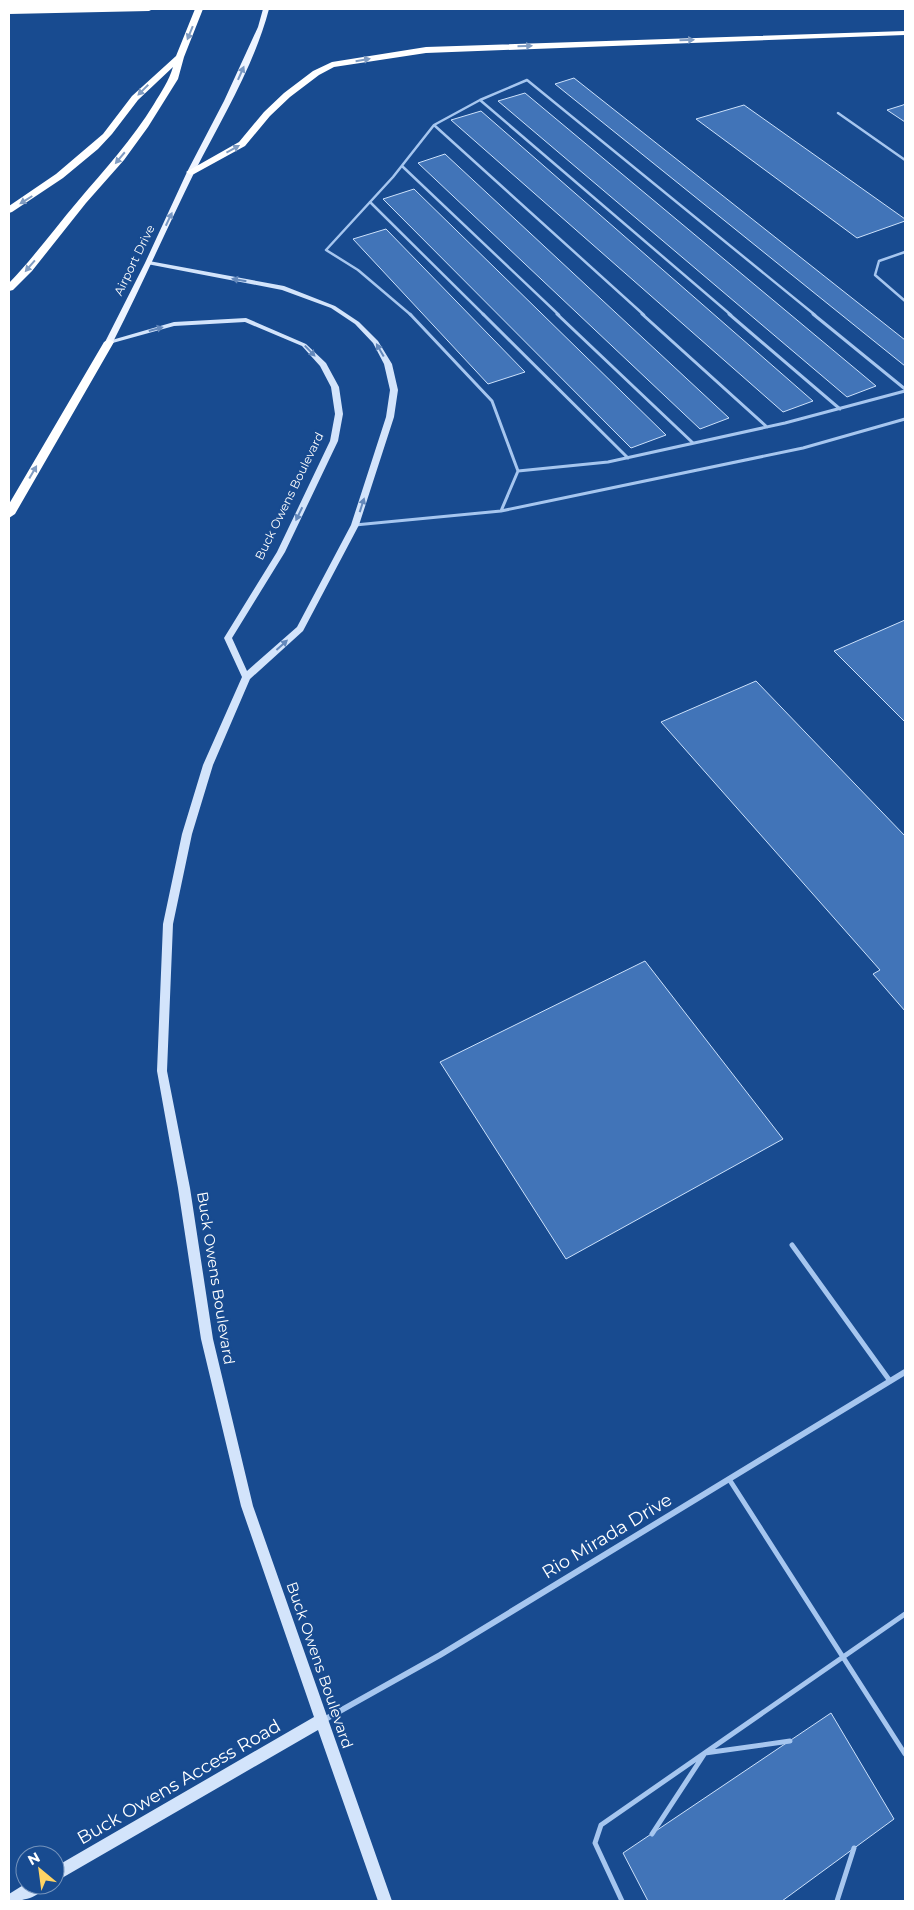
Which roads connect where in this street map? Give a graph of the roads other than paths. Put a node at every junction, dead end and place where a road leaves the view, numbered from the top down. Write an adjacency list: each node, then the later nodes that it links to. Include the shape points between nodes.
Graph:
1 (149, 9): 4 (highway)
2 (200, 9): 6 (highway, one-way to 6)
3 (266, 9): 12 (main road, Airport Drive, one-way to 3, via 228,101)
4 (9, 12)
5 (905, 33): 12 (highway, one-way to 5, via 242,144 287,95 332,65 426,50)
6 (180, 57): 14 (highway, one-way to 14, via 140,93 108,134 82,160); 17 (highway, one-way to 17, via 174,79 144,127)
7 (480, 100): 9 (lane); 20 (lane, via 528,80); 21 (lane)
8 (838, 113): 10 (lane)
9 (434, 124): 11 (lane); 23 (lane)
10 (905, 160)
11 (402, 166): 13 (lane); 24 (lane)
12 (191, 172): 16 (main road, Airport Drive, one-way to 12)
13 (370, 202): 25 (lane); 26 (lane, via 326,250 358,270 405,309 492,402)
14 (9, 210)
15 (905, 252): 18 (lane, via 879,261 875,275)
16 (149, 263): 19 (main road, Airport Drive); 29 (main road, Buck Owens Boulevard, one-way to 16, via 390,417 394,390 388,364 376,342 357,323 301,293)
17 (9, 288)
18 (905, 301)
19 (109, 342): 28 (highway, Airport Drive, one-way to 19); 30 (main road, Buck Owens Boulevard, one-way to 30, via 174,324 246,320 304,345 323,365 335,387 339,414 334,441 281,552 228,638)
20 (905, 390): 21 (lane)
21 (840, 409): 23 (lane)
22 (905, 419): 27 (lane, via 803,448)
23 (767, 427): 24 (lane)
24 (693, 443): 25 (lane)
25 (628, 458): 26 (lane)
26 (518, 471): 27 (lane)
27 (502, 511): 29 (lane)
28 (9, 514)
29 (355, 525): 30 (main road, Buck Owens Boulevard, one-way to 29, via 300,629)
30 (246, 677): 37 (main road, Buck Owens Boulevard, via 208,765 187,834 168,924 162,1071 184,1188 206,1339 247,1506)
31 (792, 1245): 33 (lane)
32 (905, 1372): 33 (street, Rio Mirada Drive)
33 (890, 1381): 34 (street, Rio Mirada Drive)
34 (729, 1479): 36 (lane); 37 (street, Rio Mirada Drive, via 440,1655)
35 (905, 1614): 36 (lane)
36 (843, 1658): 39 (lane); 40 (lane)
37 (322, 1721): 43 (main road, Buck Owens Access Road); 44 (main road, Buck Owens Boulevard)
38 (790, 1741): 39 (lane)
39 (705, 1754): 41 (lane); 45 (lane, via 601,1825 595,1843)
40 (905, 1754)
41 (652, 1834)
42 (854, 1848): 46 (lane)
43 (65, 1869)
44 (384, 1901)
45 (622, 1901)
46 (837, 1901)

